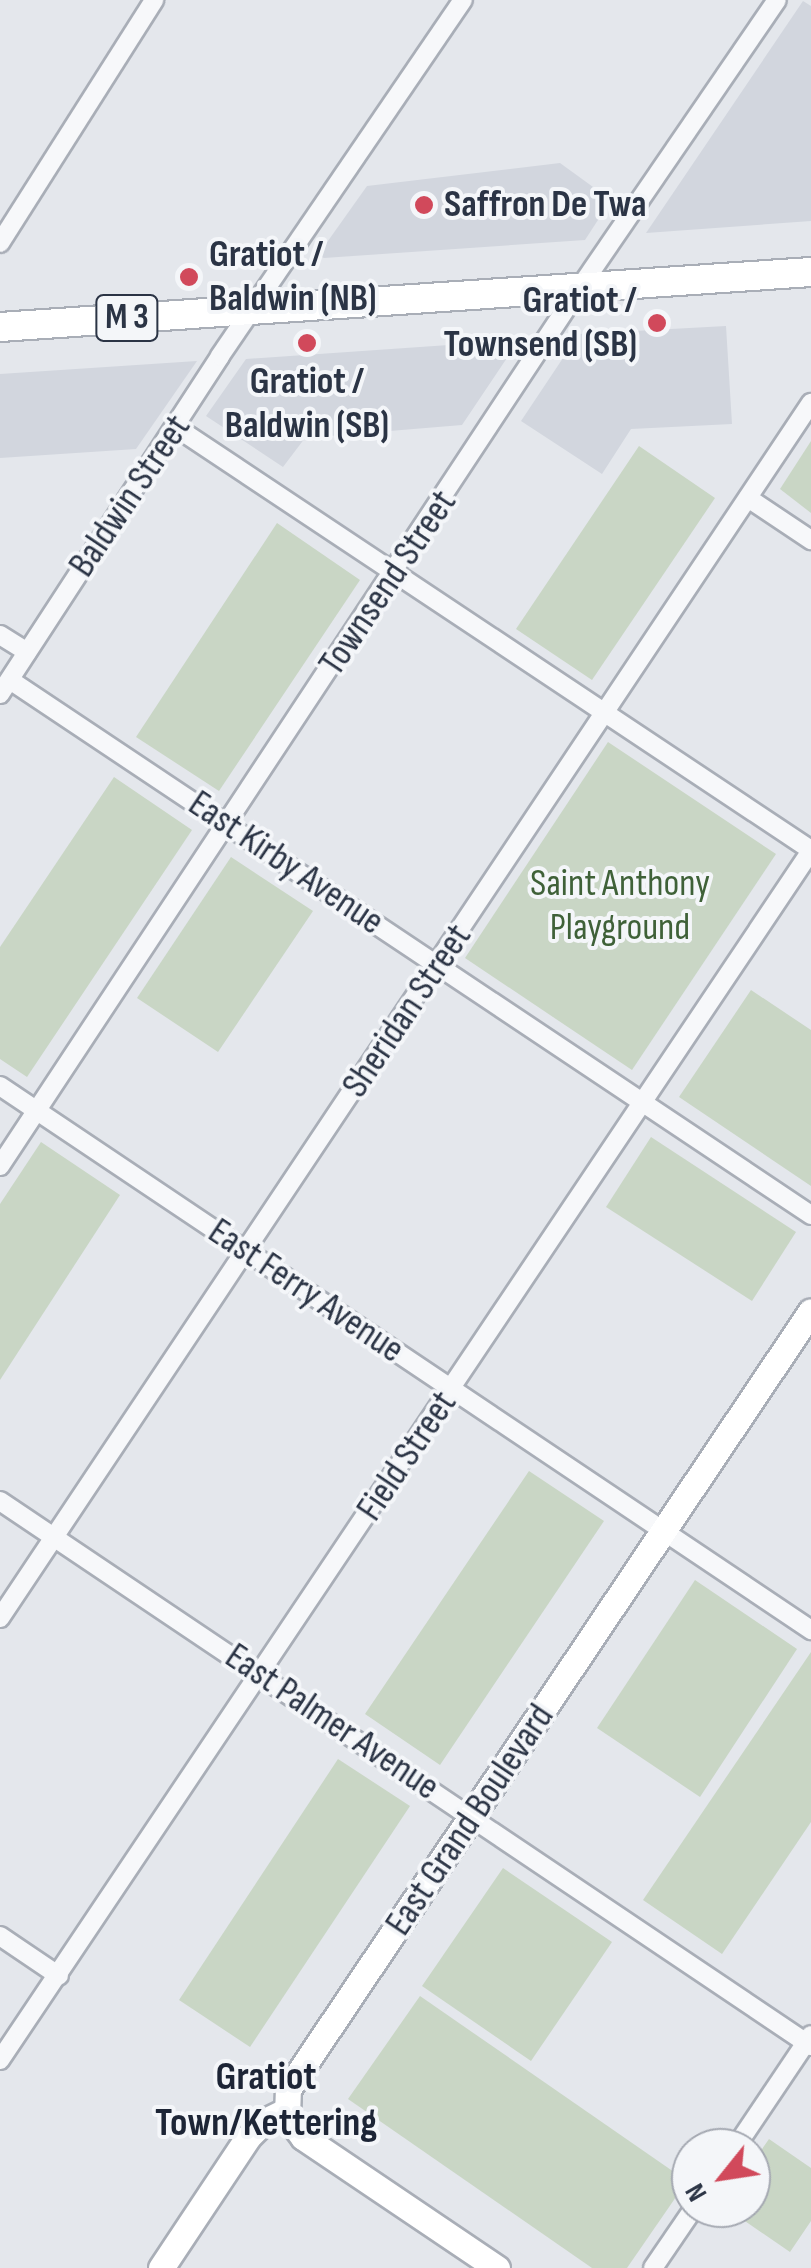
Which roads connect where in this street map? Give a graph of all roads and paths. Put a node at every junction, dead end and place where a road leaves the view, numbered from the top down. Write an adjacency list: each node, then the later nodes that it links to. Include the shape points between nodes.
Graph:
1 (154, 0): 4 (street)
2 (463, 0): 7 (street, Baldwin Street)
3 (776, 0): 6 (street, Townsend Street)
4 (0, 243)
5 (811, 272): 6 (main road, M 3)
6 (579, 289): 7 (main road, M 3); 13 (street, Townsend Street)
7 (254, 310): 8 (main road, M 3); 10 (street, Baldwin Street)
8 (0, 326)
9 (811, 403): 11 (street, Sheridan Street)
10 (177, 428): 13 (street); 15 (street, Baldwin Street)
11 (748, 498): 12 (street); 17 (street, Sheridan Street)
12 (811, 540)
13 (395, 573): 17 (street); 18 (street, Townsend Street)
14 (0, 635): 15 (street)
15 (26, 652): 16 (street, Baldwin Street)
16 (5, 687): 18 (street, East Kirby Avenue)
17 (605, 713): 19 (street); 20 (street, Sheridan Street)
18 (227, 825): 20 (street, East Kirby Avenue); 23 (street, Townsend Street)
19 (811, 850): 22 (street, Field Street)
20 (438, 964): 22 (street, East Kirby Avenue); 26 (street, Sheridan Street)
21 (0, 1086): 23 (street, East Ferry Avenue)
22 (643, 1102): 25 (street, East Kirby Avenue); 28 (street, Field Street)
23 (37, 1111): 24 (street, Townsend Street); 26 (street, East Ferry Avenue)
24 (0, 1166)
25 (811, 1214)
26 (247, 1252): 28 (street, East Ferry Avenue); 31 (street, Sheridan Street)
27 (811, 1310): 30 (main road, East Grand Boulevard)
28 (452, 1389): 30 (street, East Ferry Avenue); 34 (street, Field Street)
29 (0, 1501): 31 (street, East Palmer Avenue)
30 (664, 1530): 33 (street, East Ferry Avenue); 35 (main road, East Grand Boulevard)
31 (53, 1537): 32 (street, Sheridan Street); 34 (street, East Palmer Avenue)
32 (0, 1618)
33 (811, 1630)
34 (261, 1674): 35 (street, East Palmer Avenue); 37 (street, Field Street)
35 (473, 1817): 38 (street, East Palmer Avenue); 40 (main road, East Grand Boulevard, via 293,2080)
36 (0, 1936): 37 (street)
37 (59, 1976): 39 (street, Field Street)
38 (809, 2041): 41 (street)
39 (0, 2060)
40 (286, 2111): 43 (main road, via 248,2137); 44 (main road, via 303,2137)
41 (748, 2128)
42 (681, 2228): 45 (street)
43 (161, 2268)
44 (497, 2268)
45 (654, 2268)

